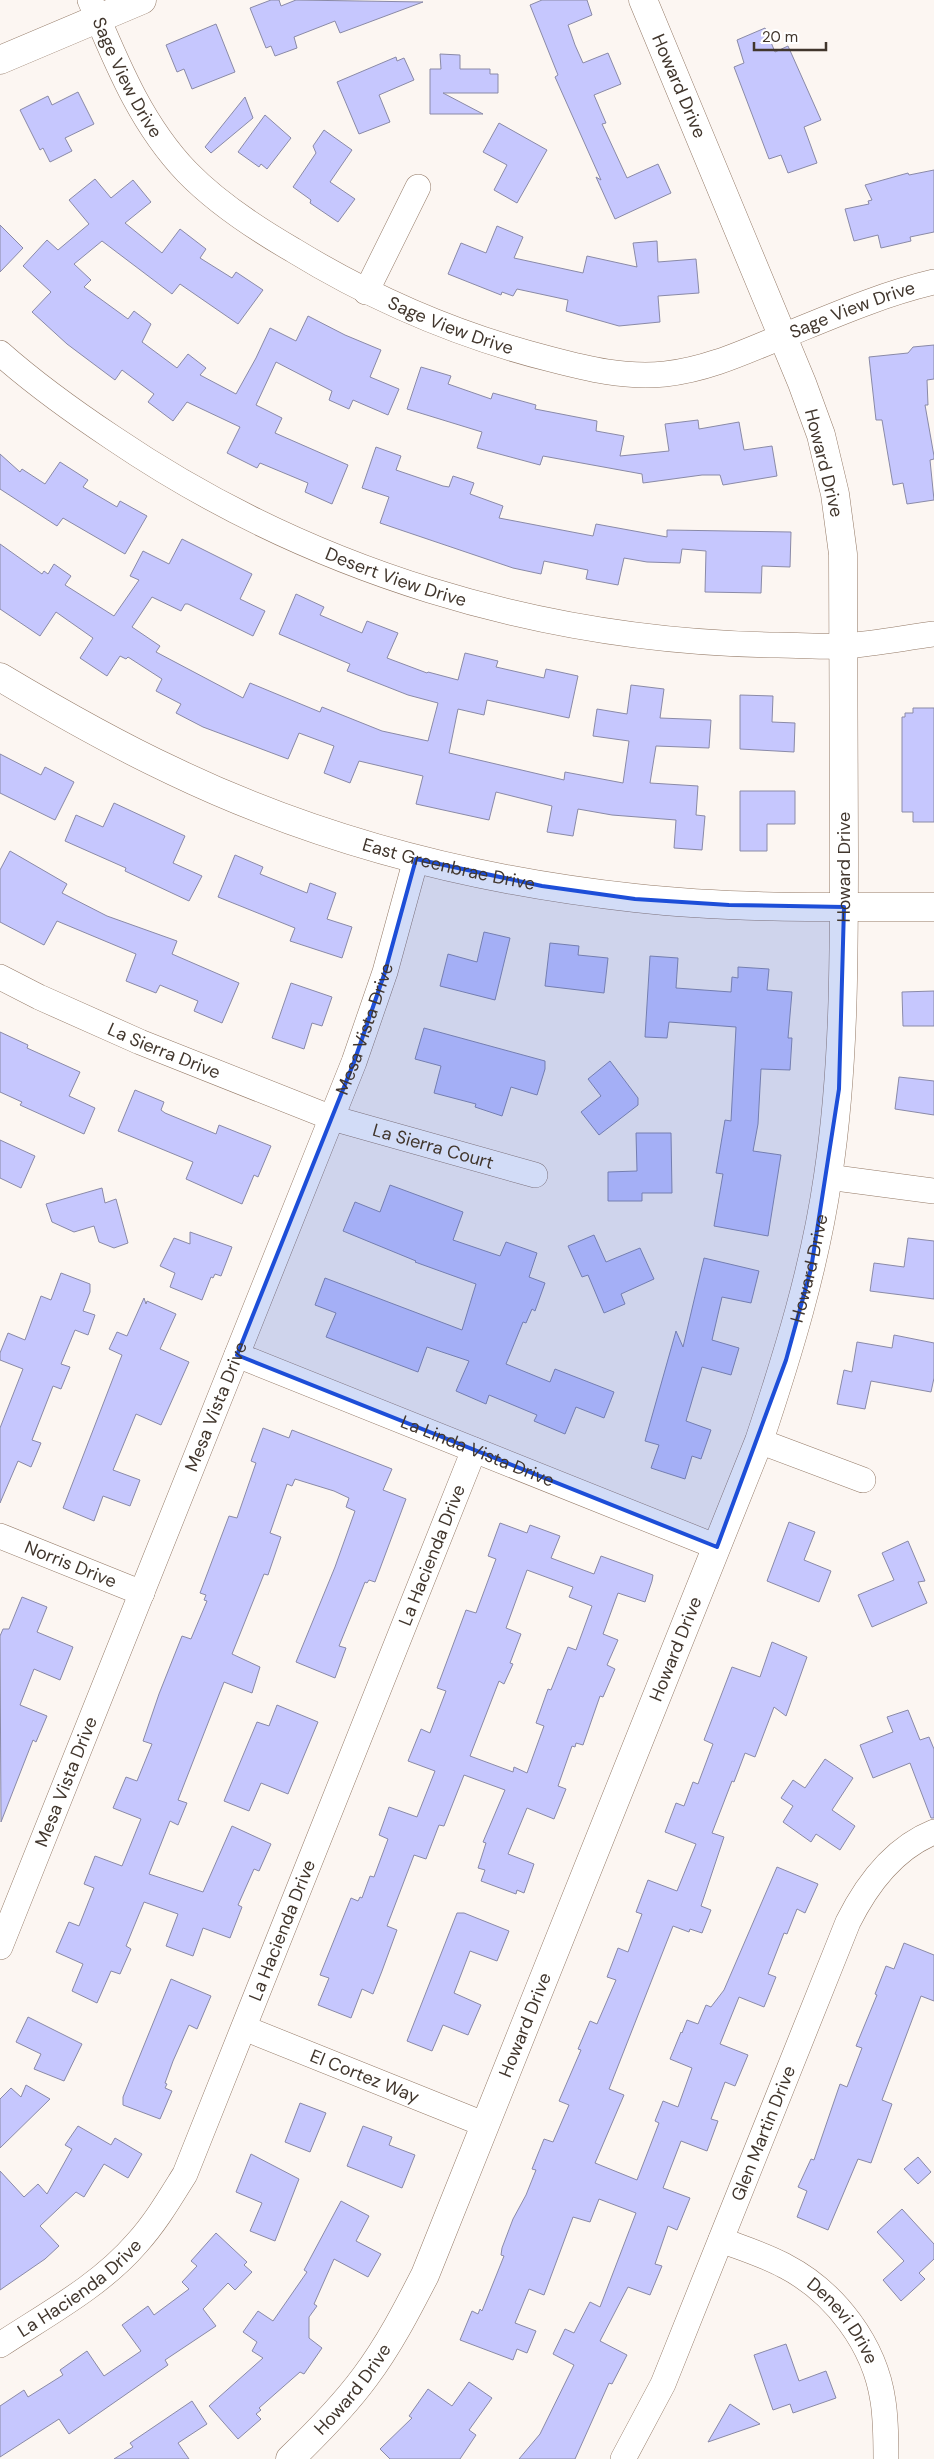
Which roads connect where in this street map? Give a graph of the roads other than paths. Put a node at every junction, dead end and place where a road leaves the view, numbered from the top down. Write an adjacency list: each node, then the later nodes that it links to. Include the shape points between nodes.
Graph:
1 (142, 0): 3 (street)
2 (643, 0): 8 (street, Howard Drive)
3 (93, 9): 4 (street); 7 (street, Sage View Drive, via 129,92 156,134 187,172 218,200 266,234)
4 (0, 60)
5 (418, 187): 7 (street)
6 (934, 282): 8 (street, Sage View Drive, via 851,308)
7 (366, 292): 8 (street, Sage View Drive, via 437,323 515,350 627,375 665,374 703,367)
8 (783, 336): 11 (street, Howard Drive, via 820,435 835,494 843,554)
9 (0, 353): 11 (street, Desert View Drive, via 76,413 145,460 215,501 290,538 430,591 501,611 653,638)
10 (934, 634): 11 (street, Desert View Drive)
11 (844, 646): 14 (street, Howard Drive)
12 (0, 677): 13 (street, East Greenbrae Drive, via 87,729 175,772 259,808 348,839)
13 (416, 858): 14 (street, East Greenbrae Drive, via 542,886 635,899 729,906); 17 (street, Mesa Vista Drive, via 385,972)
14 (844, 907): 15 (street, East Greenbrae Drive); 19 (street, Howard Drive, via 839,1089)
15 (934, 907)
16 (0, 977): 17 (street, La Sierra Drive, via 140,1042)
17 (332, 1118): 18 (street, La Sierra Court); 21 (street, Mesa Vista Drive)
18 (535, 1175)
19 (828, 1177): 20 (street); 22 (street, Howard Drive, via 808,1278 786,1360)
20 (934, 1191)
21 (237, 1356): 23 (street, La Linda Vista Drive); 27 (street, Mesa Vista Drive)
22 (759, 1441): 24 (street); 26 (street, Howard Drive)
23 (474, 1450): 26 (street, La Linda Vista Drive); 30 (street, La Hacienda Drive)
24 (863, 1480)
25 (0, 1536): 27 (street, Norris Drive)
26 (717, 1547): 31 (street, Howard Drive)
27 (142, 1593): 29 (street, Mesa Vista Drive)
28 (934, 1832): 32 (street, Glen Martin Drive, via 902,1851 879,1872 860,1897)
29 (0, 1947)
30 (244, 2028): 31 (street, El Cortez Way); 33 (street, La Hacienda Drive, via 184,2174 163,2211 137,2244 106,2273)
31 (486, 2125): 34 (street, Howard Drive, via 426,2275 398,2328 365,2377 327,2423)
32 (721, 2240): 35 (street, Glen Martin Drive, via 663,2384); 36 (street, Denevi Drive, via 785,2266 814,2285 839,2308 860,2337 875,2369 883,2400)
33 (0, 2345)
34 (290, 2459)
35 (623, 2459)
36 (886, 2459)

